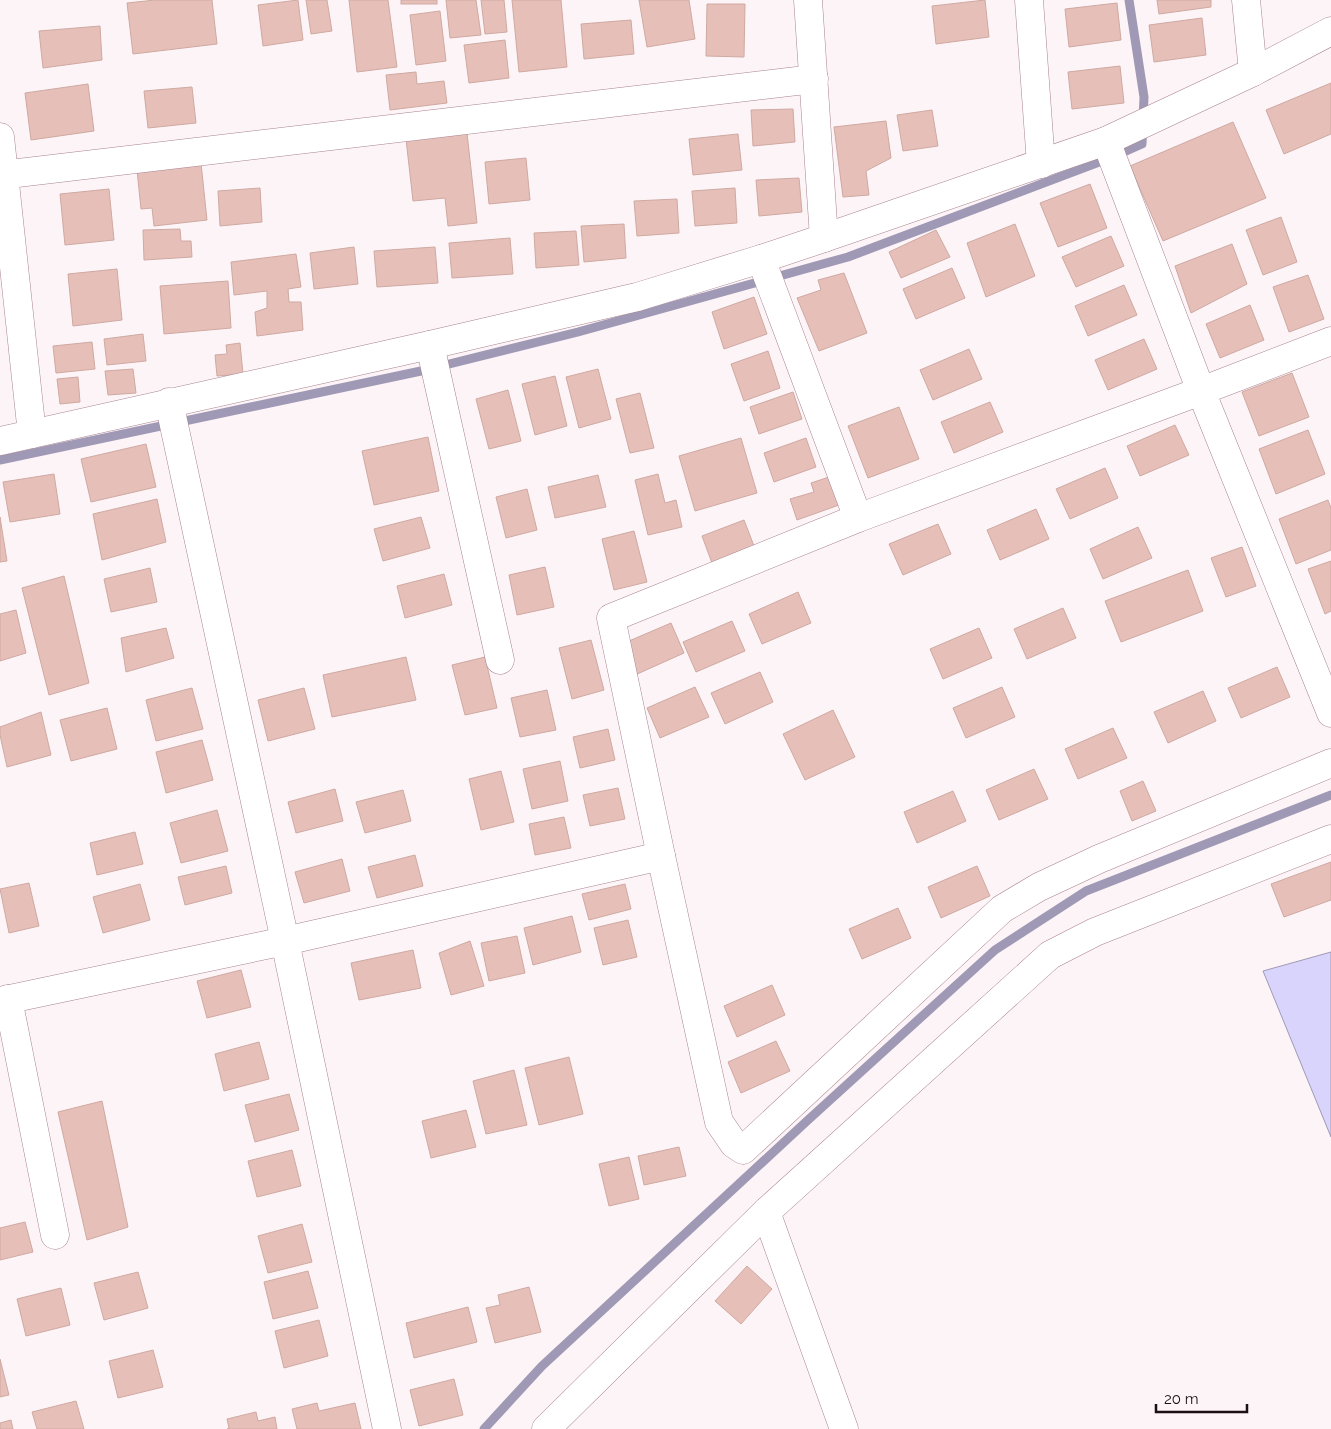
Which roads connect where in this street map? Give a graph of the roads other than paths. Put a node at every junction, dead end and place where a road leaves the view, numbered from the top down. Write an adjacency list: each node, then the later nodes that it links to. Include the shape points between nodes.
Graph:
1 (808, 0): 6 (street)
2 (1029, 0): 9 (street)
3 (1246, 0): 5 (street)
4 (1331, 31): 5 (street)
5 (1253, 72): 8 (street)
6 (814, 79): 10 (street); 11 (street)
7 (0, 137): 10 (street)
8 (1106, 141): 9 (street); 15 (street)
9 (1041, 164): 11 (street)
10 (2, 175): 17 (street)
11 (824, 238): 12 (street)
12 (767, 274): 14 (street, via 636,297); 19 (street)
13 (1331, 341): 15 (street)
14 (430, 345): 16 (street); 20 (street)
15 (1201, 391): 19 (street); 21 (street)
16 (169, 402): 17 (street); 25 (street)
17 (32, 434): 18 (street)
18 (0, 441)
19 (858, 518): 24 (street, via 610,618)
20 (500, 660)
21 (1331, 714)
22 (1331, 763): 24 (street, via 1100,859 1039,887 1002,909 743,1150 734,1144 719,1122)
23 (1331, 839): 27 (street, via 1095,932 1050,955)
24 (661, 856): 25 (street)
25 (285, 941): 26 (street); 29 (street)
26 (4, 1000): 28 (street)
27 (766, 1212): 30 (street); 31 (street)
28 (55, 1235)
29 (387, 1429)
30 (546, 1429)
31 (844, 1429)

